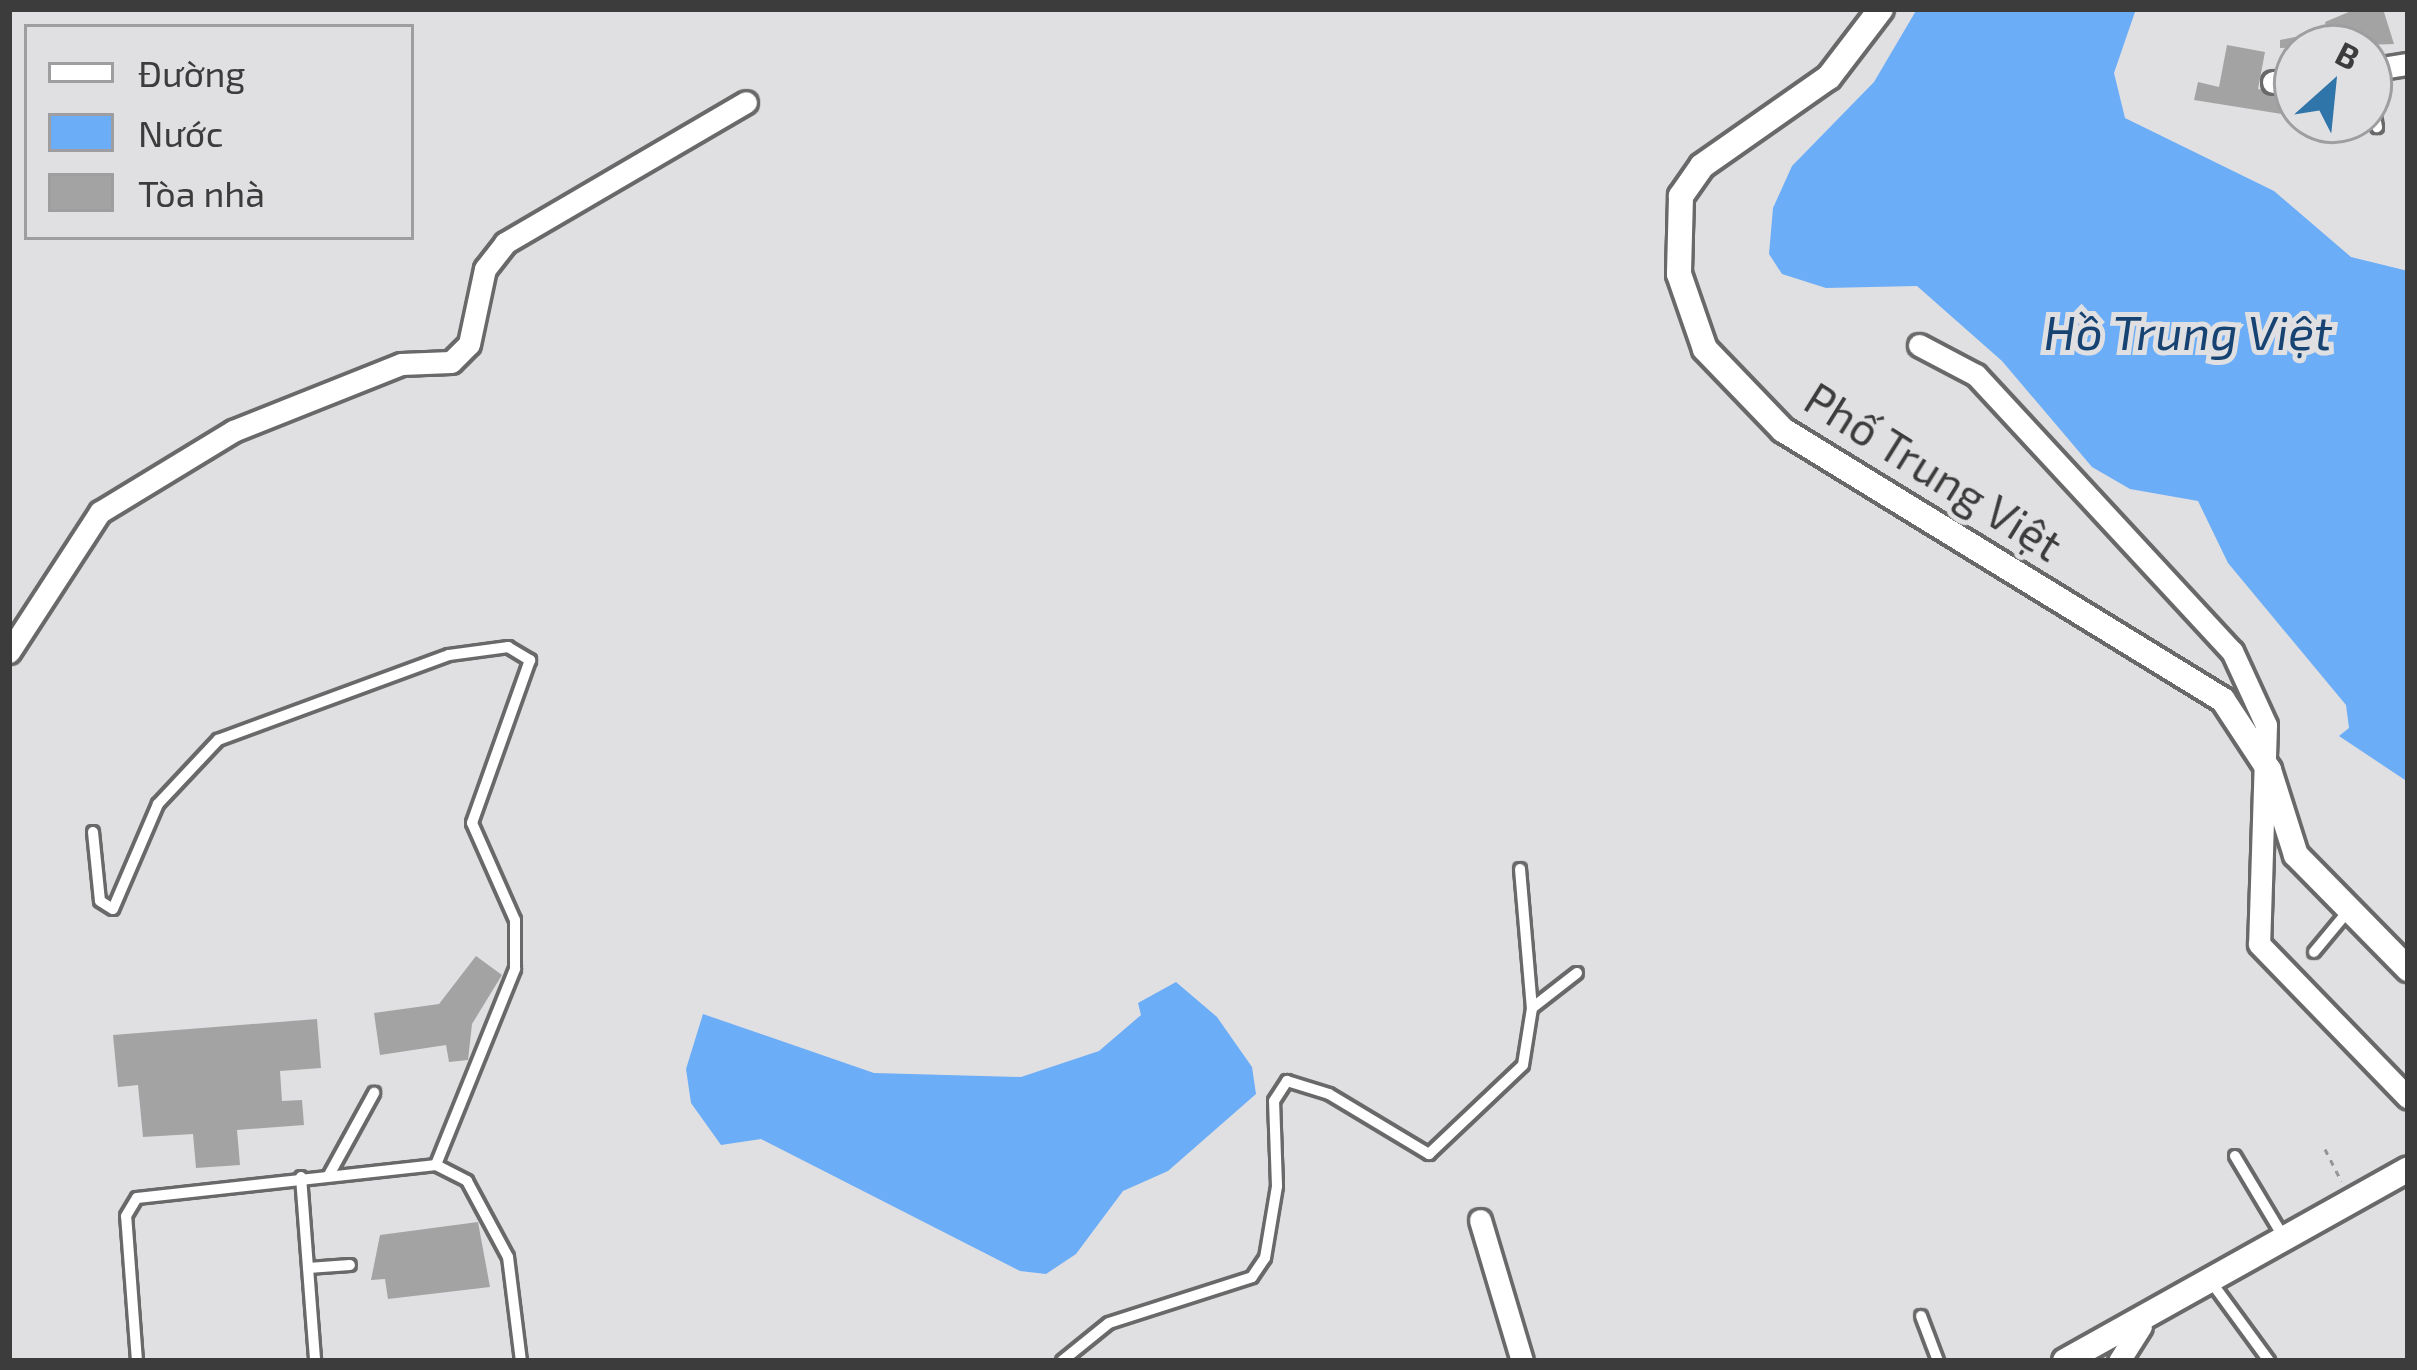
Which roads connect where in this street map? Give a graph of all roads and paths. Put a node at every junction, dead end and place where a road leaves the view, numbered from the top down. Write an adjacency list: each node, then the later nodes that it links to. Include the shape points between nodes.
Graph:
1 (1881, 9): 5 (street, Phố Trung Việt, via 1829,77 1702,166 1681,196 1679,274 1705,349 1783,430 2223,700)
2 (746, 102): 4 (street, via 505,242 485,269 469,344 451,362 401,364 232,431 100,512)
3 (1919, 344): 5 (street, via 1976,375 2232,650 2266,725)
4 (9, 652)
5 (2269, 770): 8 (street, Phố Trung Việt, via 2296,855); 14 (street, via 2258,822 2259,944)
6 (93, 832): 17 (lane, via 100,901 112,909 158,803 218,740 449,655 508,647 530,659 472,823 515,920 515,969)
7 (1520, 869): 12 (lane)
8 (2349, 910): 9 (lane); 10 (street, Phố Trung Việt)
9 (2314, 952)
10 (2408, 969)
11 (1577, 973): 12 (lane)
12 (1532, 1008): 32 (lane, via 1523,1065 1429,1154 1329,1094 1287,1081 1274,1101 1268,1240 1252,1277 1109,1323)
13 (374, 1093): 19 (lane)
14 (2408, 1098)
15 (2325, 1149): 21 (path)
16 (2235, 1156): 23 (lane)
17 (436, 1165): 19 (lane); 31 (lane, via 467,1181 508,1257)
18 (2408, 1168): 21 (street)
19 (328, 1175): 20 (lane)
20 (301, 1178): 25 (lane); 29 (lane, via 152,1190 128,1205)
21 (2349, 1199): 23 (street)
22 (1480, 1220): 33 (street)
23 (2284, 1238): 26 (street)
24 (350, 1265): 25 (lane)
25 (308, 1268): 30 (lane)
26 (2212, 1283): 28 (street); 37 (lane)
27 (1921, 1316): 34 (lane)
28 (2141, 1325): 35 (street); 36 (street)
29 (137, 1361)
30 (315, 1361)
31 (521, 1361)
32 (1062, 1361)
33 (1522, 1361)
34 (1938, 1361)
35 (2065, 1361)
36 (2119, 1361)
37 (2269, 1361)

